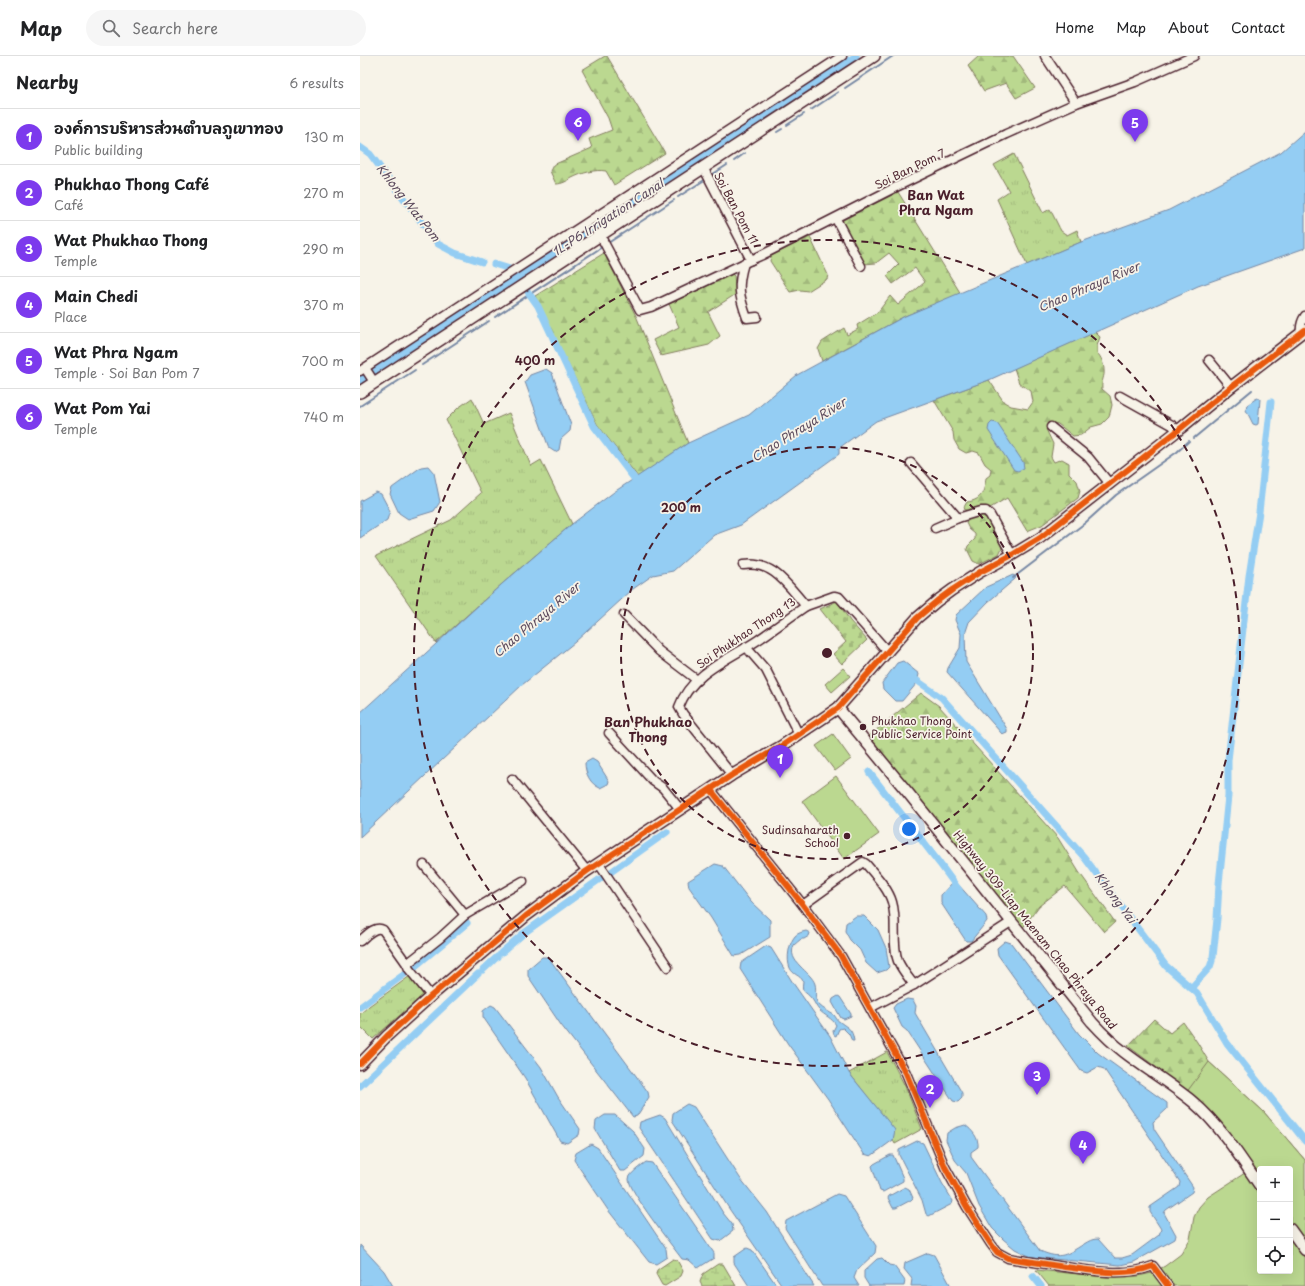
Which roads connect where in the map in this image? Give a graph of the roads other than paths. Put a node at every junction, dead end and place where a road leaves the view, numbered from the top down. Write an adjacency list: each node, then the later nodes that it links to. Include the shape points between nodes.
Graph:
1 (842, 56): 9 (street)
2 (874, 56): 6 (main road)
3 (1045, 56): 5 (street)
4 (1194, 56): 5 (street, Soi Ban Pom 7, via 1135,82)
5 (1076, 103): 7 (street, Soi Ban Pom 7, via 896,187)
6 (703, 168): 8 (main road); 10 (street, Soi Ban Pom 11)
7 (836, 219): 10 (street, Soi Ban Pom 7); 11 (street)
8 (600, 235): 9 (main road); 10 (street, Soi Ban Pom 7, via 640,310)
9 (574, 241): 16 (street); 17 (main road)
10 (747, 261): 13 (street, via 740,277 740,298 747,318)
11 (861, 266)
12 (1305, 316): 14 (street, via 1300,327)
13 (757, 317)
14 (1303, 331): 18 (street)
15 (1209, 360): 18 (street)
16 (364, 370): 17 (street)
17 (373, 380): 19 (main road)
18 (1231, 387): 22 (street)
19 (360, 392)
20 (1120, 396): 22 (street, via 1172,425)
21 (1051, 427): 24 (street, via 1088,457)
22 (1178, 431): 24 (street)
23 (911, 463): 25 (street)
24 (1110, 484): 27 (street, via 1040,538)
25 (958, 518): 26 (street); 27 (street, via 986,511)
26 (934, 528)
27 (1012, 555): 32 (street, via 952,590 917,618)
28 (743, 565): 29 (street, via 761,565 770,569)
29 (806, 606): 31 (street, Soi Phukhao Thong 13); 32 (street, Soi Phukhao Thong 13, via 834,596 839,597)
30 (624, 615): 33 (street, via 658,651)
31 (746, 647): 33 (street, Soi Phukhao Thong 13); 36 (street, via 766,670)
32 (888, 652): 34 (street)
33 (697, 680): 37 (street, Soi Phukhao Thong 13, via 679,707)
34 (838, 708): 36 (street); 47 (street, Highway 309-Liap Maenam Chao Phraya Road)
35 (609, 733): 40 (street, via 653,781 664,788)
36 (799, 735): 37 (street)
37 (732, 775): 39 (street)
38 (512, 779): 43 (street)
39 (711, 790): 40 (street); 45 (street)
40 (680, 809): 41 (street)
41 (599, 864): 43 (street); 50 (street)
42 (424, 865): 46 (street)
43 (587, 871): 52 (street, via 526,916)
44 (523, 881): 46 (street)
45 (803, 905): 51 (street, via 863,862 866,864 892,900 898,960); 53 (street, via 841,956)
46 (465, 915): 49 (street)
47 (1012, 922): 51 (street); 55 (street, Highway 309-Liap Maenam Chao Phraya Road, via 1092,1022 1110,1040 1207,1115)
48 (360, 941): 49 (street, via 376,928 380,928)
49 (407, 964): 52 (street)
50 (668, 967)
51 (914, 985): 53 (street)
52 (431, 996): 54 (street)
53 (870, 1008): 58 (street, via 909,1079 945,1167 967,1207 997,1252 1008,1258 1090,1271 1137,1272 1153,1266)
54 (360, 1064)
55 (1257, 1182)
56 (1293, 1233): 57 (street)
57 (1305, 1250)
58 (1168, 1286)

